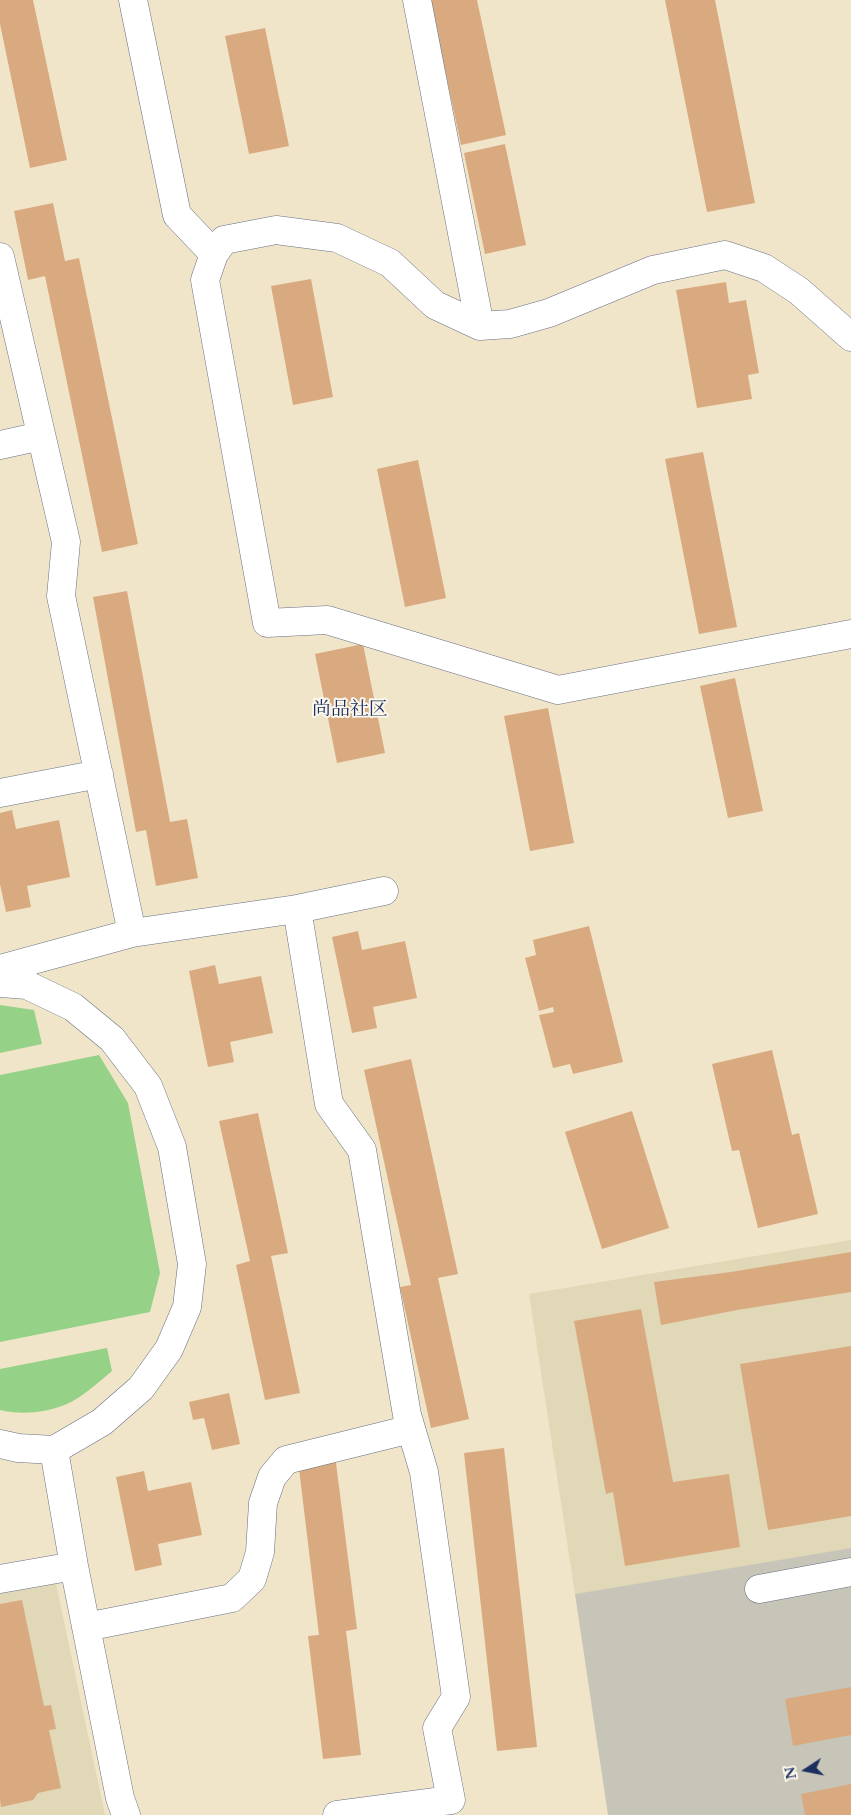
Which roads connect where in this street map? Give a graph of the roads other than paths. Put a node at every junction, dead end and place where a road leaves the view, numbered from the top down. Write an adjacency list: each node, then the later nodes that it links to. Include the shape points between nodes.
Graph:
1 (133, 0): 3 (street, via 177,215)
2 (416, 0): 5 (street)
3 (214, 254): 5 (street, via 224,240 276,230 337,238 390,263 436,305); 9 (street, via 205,280 267,623 327,620 558,690)
4 (0, 257): 7 (street)
5 (480, 326): 6 (street, via 510,324 549,313 653,270 725,255 764,268 799,291)
6 (851, 337)
7 (41, 436): 8 (street); 10 (street, via 66,542 61,596)
8 (0, 445)
9 (851, 634)
10 (99, 774): 11 (street); 14 (street)
11 (0, 793)
12 (384, 891): 13 (street)
13 (297, 909): 14 (street); 17 (street, via 329,1104 362,1150)
14 (132, 933): 15 (street)
15 (0, 969)
16 (0, 983): 19 (street, via 27,985 73,1007 112,1039 148,1086 172,1147 192,1264 187,1307 169,1349 141,1388 102,1422)
17 (411, 1429): 24 (street, via 286,1460 272,1477 263,1503 260,1552 252,1579 232,1598); 26 (street, via 424,1472 456,1697 437,1728 451,1800)
18 (0, 1444): 19 (street)
19 (54, 1450): 20 (street)
20 (74, 1566): 22 (street); 24 (street)
21 (851, 1572): 23 (street)
22 (0, 1579)
23 (759, 1589)
24 (86, 1627): 25 (street)
25 (126, 1815)
26 (337, 1815)

